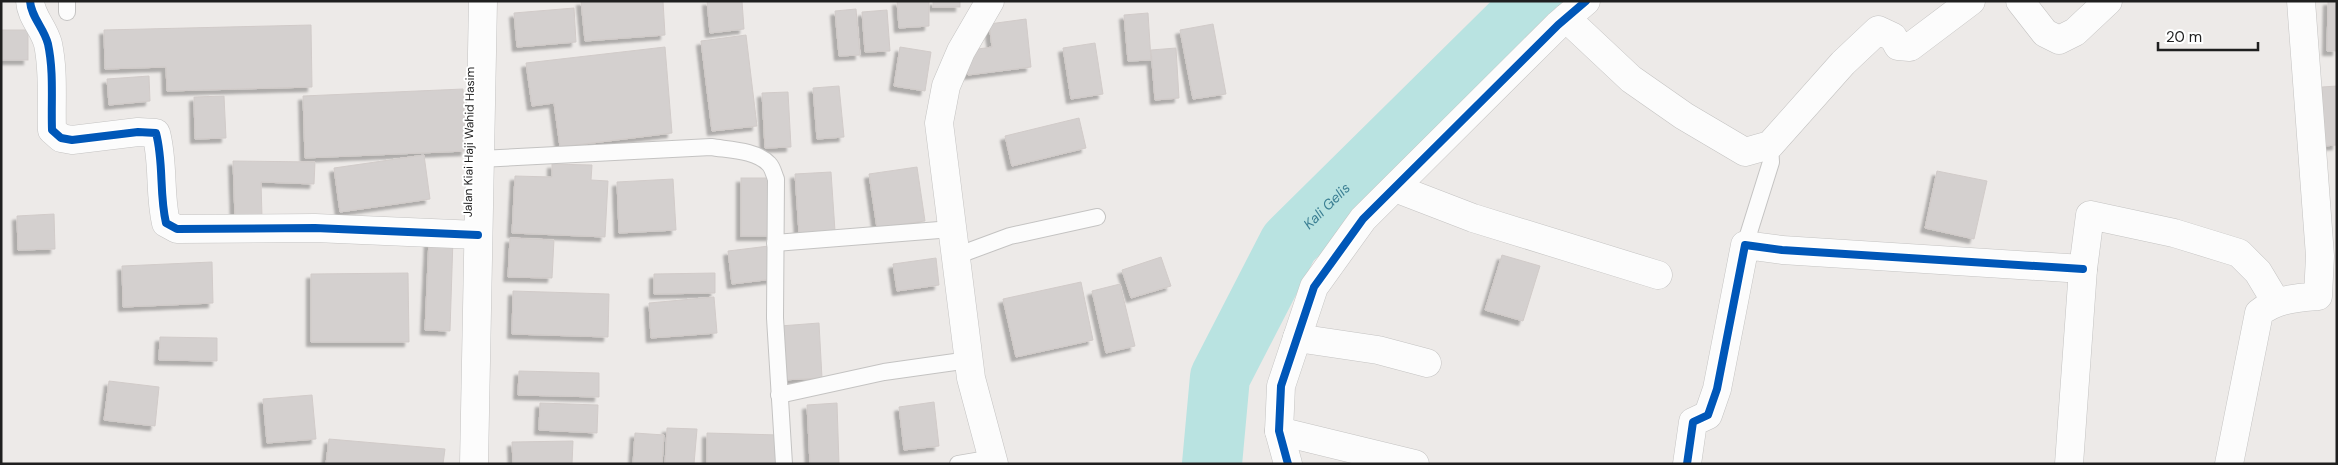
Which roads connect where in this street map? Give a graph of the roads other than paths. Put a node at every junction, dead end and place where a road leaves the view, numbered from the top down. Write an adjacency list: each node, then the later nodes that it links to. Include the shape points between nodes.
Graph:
1 (30, 1): 13 (street, via 31,11 48,44 52,130 61,138 72,140 156,133 160,148 162,207 166,223 177,229 315,228)
2 (483, 1): 10 (street, Jalan Kiai Haji Wahid Hasim)
3 (990, 1): 15 (street, via 946,86 939,123)
4 (1971, 1): 9 (street, via 1910,47 1898,46 1893,37 1878,30 1843,63)
5 (2020, 1): 6 (street, via 2045,33 2060,40 2076,32)
6 (2108, 1)
7 (2301, 1): 19 (street, via 2320,256)
8 (1576, 10): 9 (street, via 1631,79 1684,116 1744,152); 11 (street)
9 (1770, 145): 16 (lane, via 1772,162)
10 (480, 159): 13 (street, Jalan Kiai Haji Wahid Hasim); 14 (lane, via 711,147 741,151 770,165 776,179)
11 (1395, 188): 18 (street, via 1473,218); 21 (street, via 1363,219 1314,287)
12 (1097, 217): 15 (lane, via 1010,236)
13 (478, 235): 27 (street, Jalan Kiai Haji Wahid Hasim)
14 (775, 243): 15 (lane); 24 (lane)
15 (954, 243): 22 (street)
16 (1745, 245): 17 (street); 32 (street, via 1717,389 1708,415 1693,422)
17 (2083, 270): 20 (street, via 2090,215 2174,233 2239,252 2258,272); 33 (street)
18 (1658, 275)
19 (2327, 297): 20 (street)
20 (2276, 302): 34 (street, via 2259,313)
21 (1298, 338): 23 (street, via 1378,350); 25 (street, via 1281,386)
22 (969, 360): 24 (lane, via 884,372); 26 (street)
23 (1428, 363)
24 (779, 394): 28 (lane)
25 (1279, 431): 30 (street); 31 (street)
26 (993, 461): 29 (lane)
27 (474, 464)
28 (784, 464)
29 (958, 464)
30 (1288, 464)
31 (1415, 464)
32 (1687, 464)
33 (2069, 464)
34 (2229, 464)

